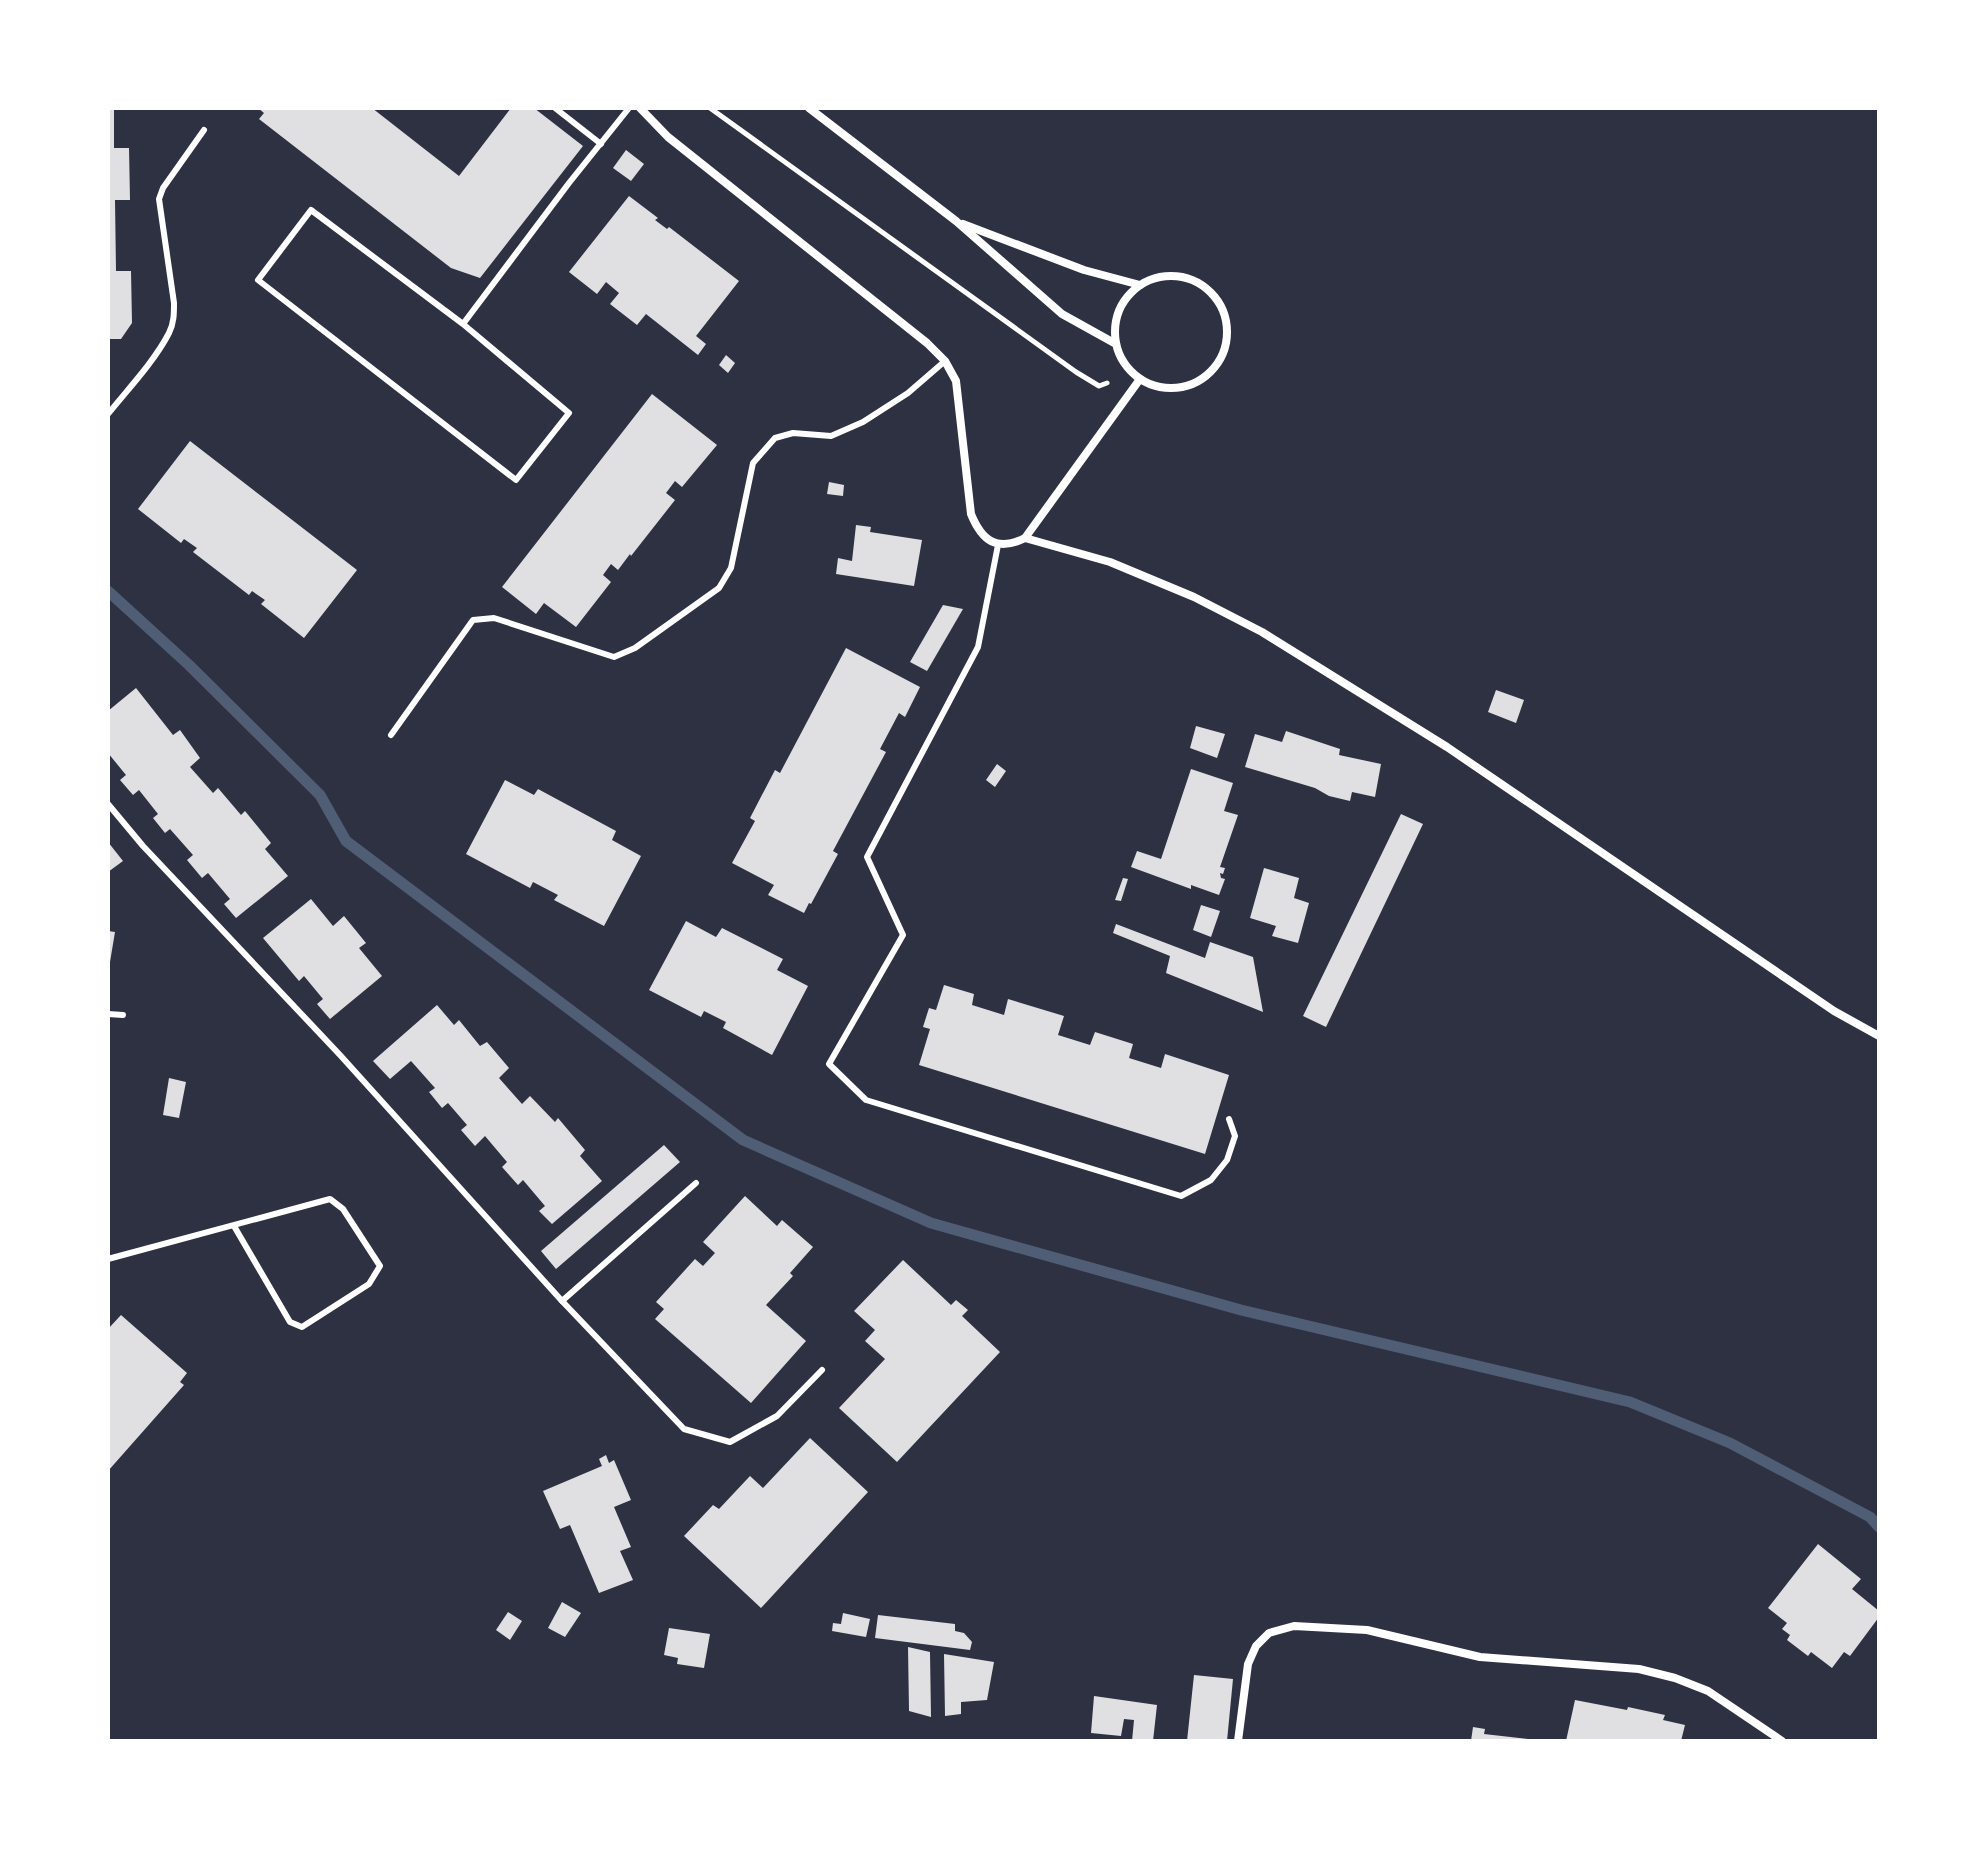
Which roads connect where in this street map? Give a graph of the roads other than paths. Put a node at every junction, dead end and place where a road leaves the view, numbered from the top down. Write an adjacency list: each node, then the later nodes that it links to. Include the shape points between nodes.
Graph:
1 (555, 108): 6 (lane)
2 (629, 108): 6 (lane)
3 (640, 108): 11 (street, via 668,137)
4 (809, 108): 7 (street)
5 (204, 130): 13 (lane, via 159,199 174,303 170,332)
6 (601, 144): 9 (lane)
7 (956, 221): 8 (street, via 1084,270); 10 (street, via 1062,314)
8 (1140, 285): 10 (street, via 1117,316); 12 (street, via 1171,276 1190,279 1215,297 1226,323 1225,343 1208,374 1173,388)
9 (463, 324): 9 (lane, via 311,210 258,280 516,480 569,413)
10 (1116, 344): 12 (street, via 1123,363)
11 (945, 361): 15 (street, via 956,381 971,514 984,537); 16 (lane, via 863,422 831,436 793,433 775,438 753,463 731,568 719,588 635,648 614,657 494,618 473,620)
12 (1140, 379): 14 (street)
13 (108, 414)
14 (1025, 538): 15 (street); 20 (street, via 1110,562 1262,632 1447,747 1834,1011)
15 (998, 545): 21 (lane, via 978,647 867,857 903,935 829,1064 866,1100 1181,1196 1211,1180 1227,1160 1235,1136)
16 (391, 735)
17 (108, 804): 25 (lane)
18 (108, 1014): 19 (lane)
19 (123, 1015)
20 (1879, 1036)
21 (1229, 1119)
22 (696, 1183): 25 (lane)
23 (234, 1226): 23 (lane, via 290,1322 302,1327 369,1284 380,1266 343,1209 330,1199); 24 (lane)
24 (108, 1259)
25 (562, 1301): 26 (lane, via 684,1429 730,1442 777,1416)
26 (822, 1370)
27 (1238, 1741): 28 (street, via 1248,1664 1256,1646 1269,1633 1294,1626 1367,1630 1480,1657 1639,1669 1708,1691)
28 (1782, 1741)

